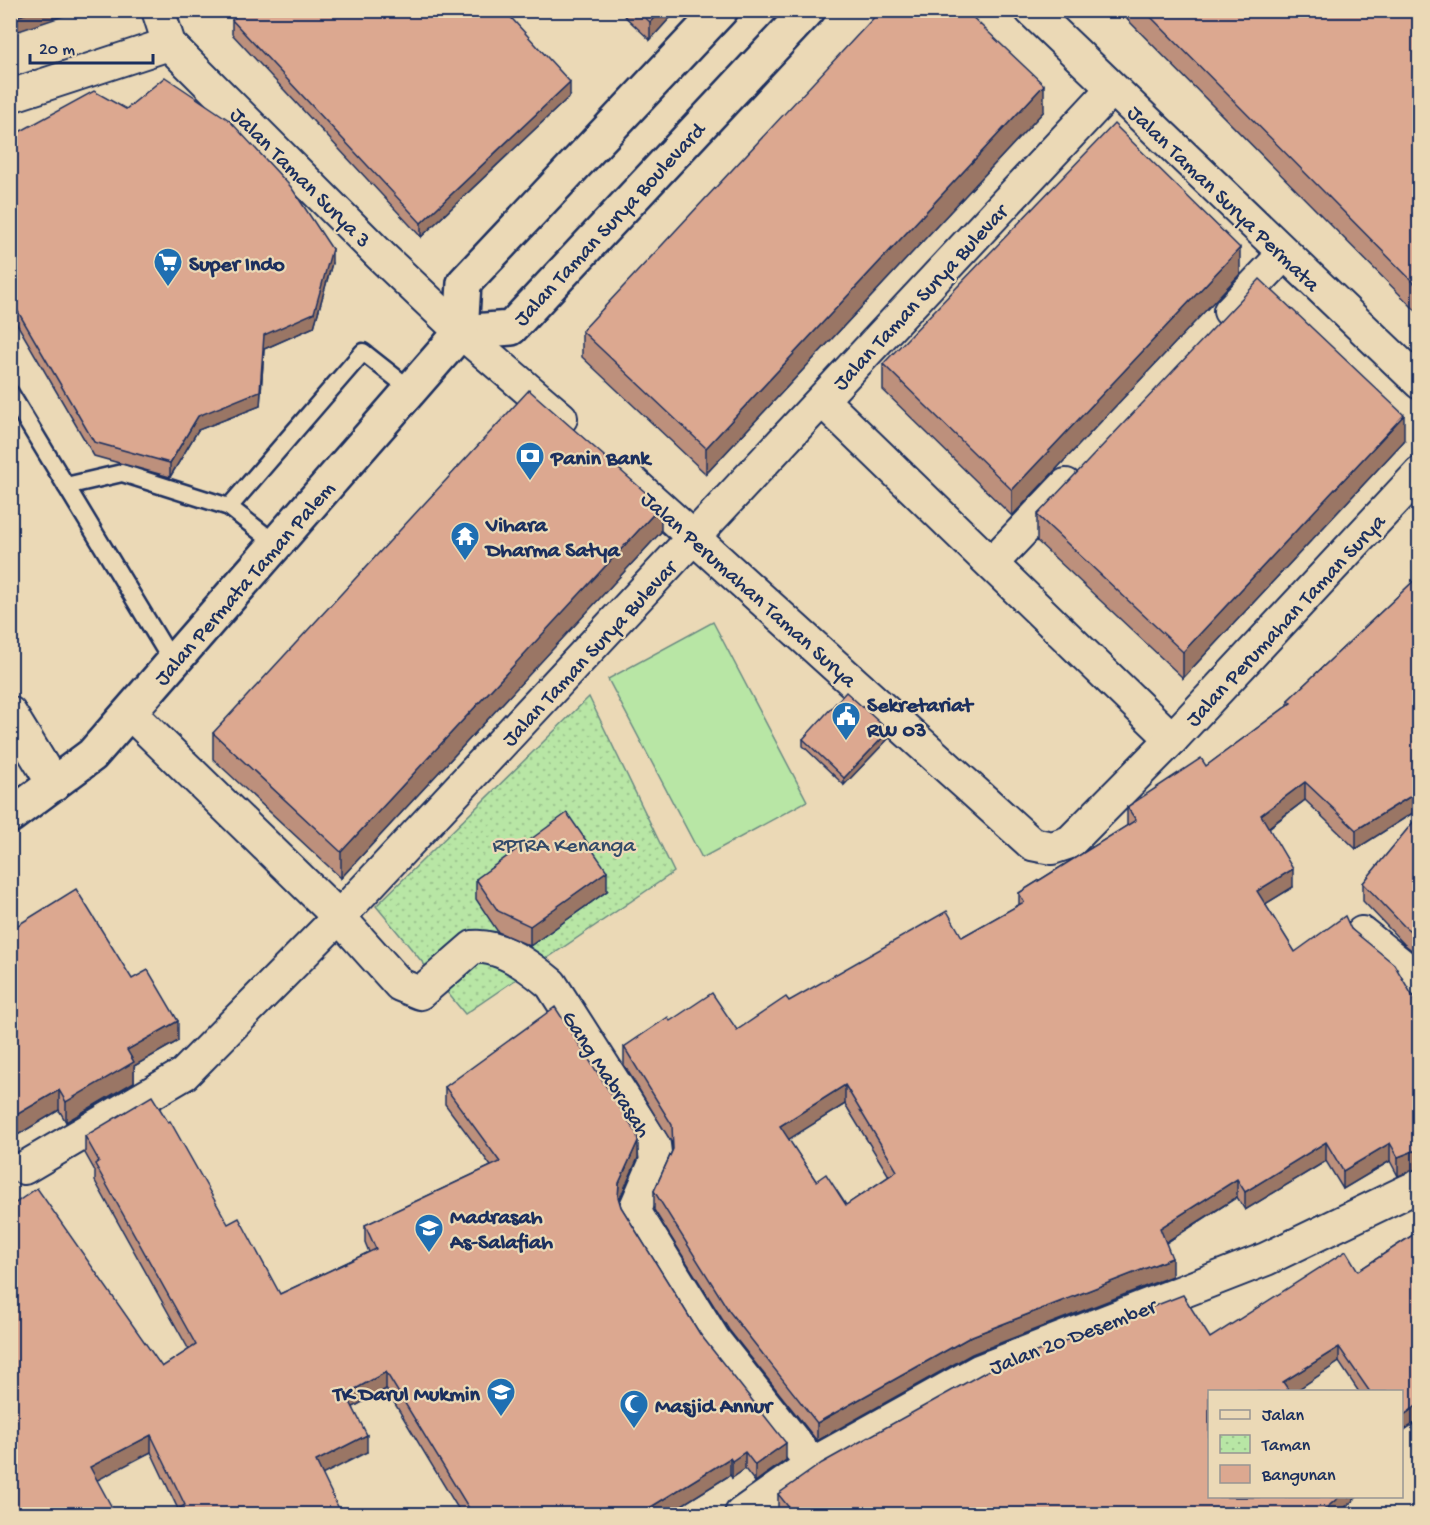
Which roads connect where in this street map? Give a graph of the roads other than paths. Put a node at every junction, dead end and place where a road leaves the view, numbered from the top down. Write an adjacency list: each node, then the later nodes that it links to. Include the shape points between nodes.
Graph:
1 (158, 10): 5 (street, Jalan Taman Surya 3)
2 (721, 10): 10 (street, via 464,283)
3 (808, 10): 10 (street, Jalan Taman Surya Boulevard, via 511,328)
4 (1031, 10): 6 (street, Jalan Taman Surya Permata)
5 (169, 44): 7 (street); 10 (street, Jalan Taman Surya 3)
6 (1112, 88): 8 (street, Jalan Taman Surya Permata); 14 (street, Jalan Taman Surya Bulevar)
7 (10, 96)
8 (1284, 254): 9 (street); 11 (street, Jalan Taman Surya Permata)
9 (1211, 331)
10 (461, 332): 12 (street, Jalan Permata Taman Palem); 15 (street)
11 (1419, 383)
12 (410, 389): 20 (lane, via 363,352); 22 (street, Jalan Permata Taman Palem)
13 (10, 393): 19 (lane)
14 (823, 401): 21 (street, Jalan Taman Surya Bulevar); 23 (street, Jalan Perumahan Taman Surya)
15 (585, 439)
16 (1090, 460): 23 (street)
17 (610, 462): 21 (street, Jalan Perumahan Taman Surya)
18 (1419, 473): 27 (street, Jalan Perumahan Taman Surya)
19 (66, 486): 20 (lane, via 122,473); 24 (lane)
20 (229, 507): 22 (lane)
21 (695, 538): 27 (street, Jalan Perumahan Taman Surya, via 1032,843 1052,848 1070,842); 30 (street, Jalan Taman Surya Bulevar)
22 (276, 544): 24 (street, Jalan Permata Taman Palem)
23 (992, 563): 27 (street, Jalan Perumahan Taman Surya)
24 (173, 663): 26 (street, Jalan Permata Taman Palem)
25 (10, 713): 28 (street)
26 (130, 713): 28 (street, Jalan Permata Taman Palem, via 92,755); 30 (street)
27 (1172, 739)
28 (54, 785): 29 (street, Jalan Permata Taman Palem)
29 (10, 816)
30 (339, 917): 33 (street, Jalan Taman Surya Bulevar, via 184,1074); 35 (street, Gang Mabrasah, via 400,985 420,993 473,947 482,946 526,965 551,984 654,1145 656,1161 636,1214 714,1340)
31 (1362, 933): 32 (street)
32 (1419, 980)
33 (24, 1168)
34 (1419, 1185): 35 (street, Jalan 20 Desember, via 1266,1259 979,1371)
35 (812, 1464): 36 (street, Jalan 20 Desember)
36 (741, 1515)

